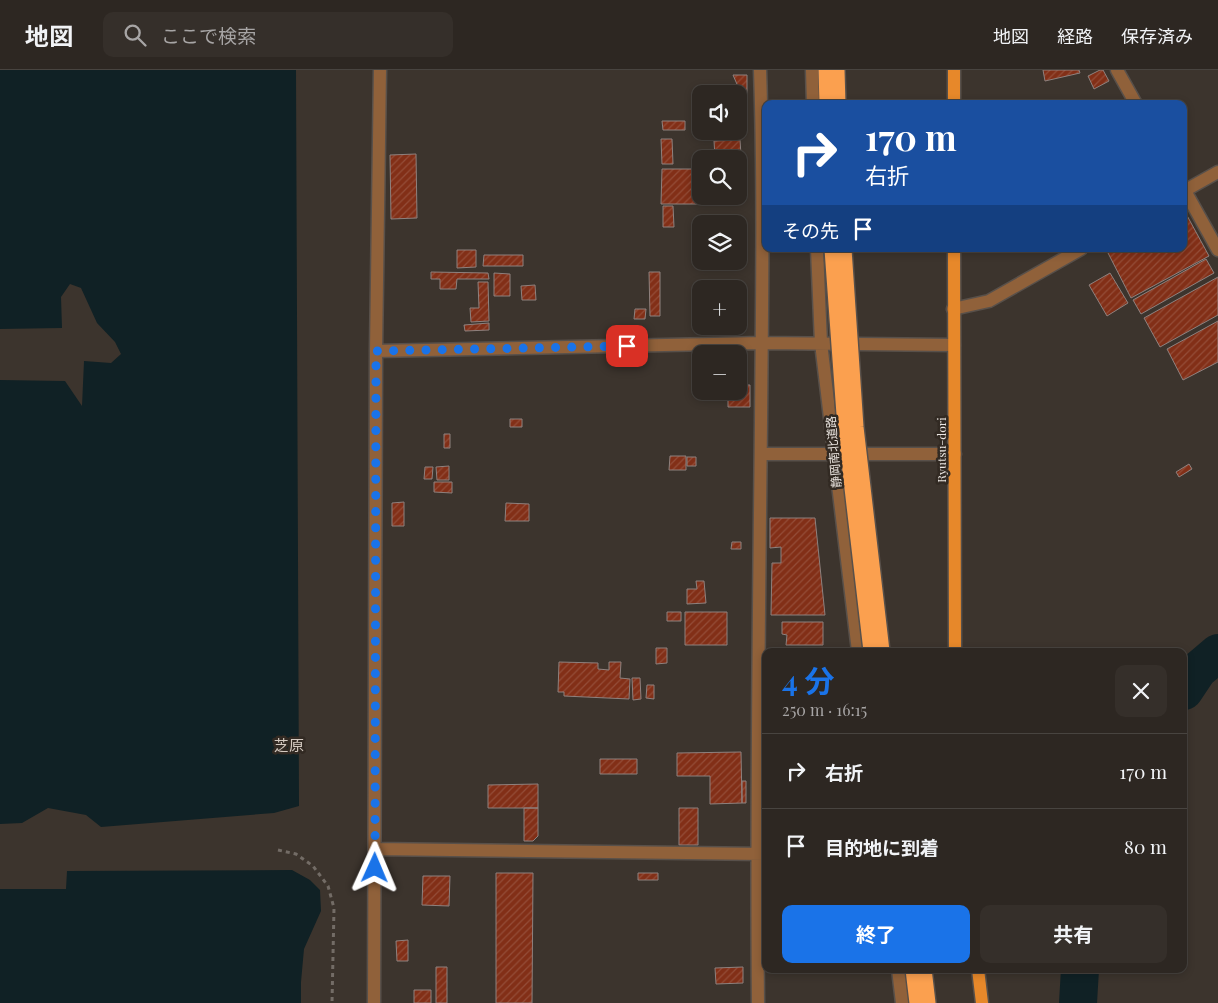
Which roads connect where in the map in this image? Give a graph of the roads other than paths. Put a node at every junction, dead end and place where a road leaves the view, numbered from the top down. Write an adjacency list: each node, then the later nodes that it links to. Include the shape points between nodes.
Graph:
1 (380, 70): 26 (street)
2 (760, 70): 23 (street)
3 (812, 70): 8 (street)
4 (826, 70): 9 (highway)
5 (837, 70): 10 (highway)
6 (954, 70): 11 (main road)
7 (1117, 70): 12 (street)
8 (812, 100)
9 (827, 100)
10 (838, 100)
11 (954, 100)
12 (1134, 100)
13 (1218, 172): 14 (street)
14 (1187, 188)
15 (1187, 195): 16 (street)
16 (1218, 250)
17 (817, 252): 24 (street)
18 (832, 252): 31 (highway, 静岡南北道路, bridge, via 845,428)
19 (844, 252): 32 (highway, 静岡南北道路, bridge, via 856,427)
20 (954, 252): 22 (main road, Ryutsu-dori)
21 (1076, 252): 22 (street, via 988,300)
22 (954, 309): 25 (main road, Ryutsu-dori)
23 (762, 343): 24 (street); 26 (street); 28 (street)
24 (821, 343): 25 (street); 27 (street)
25 (954, 345): 29 (main road, Ryutsu-dori)
26 (376, 351): 34 (street)
27 (834, 453): 28 (street); 29 (street); 30 (street)
28 (761, 454): 35 (street)
29 (955, 454): 33 (main road, Ryutsu-dori)
30 (858, 648)
31 (871, 648)
32 (882, 648)
33 (955, 648)
34 (375, 849): 35 (street); 40 (street)
35 (761, 854): 41 (street)
36 (898, 973): 42 (street)
37 (913, 973): 43 (highway)
38 (924, 973): 44 (highway)
39 (978, 973): 45 (main road)
40 (374, 1003)
41 (758, 1003)
42 (902, 1003)
43 (917, 1003)
44 (928, 1003)
45 (982, 1003)

